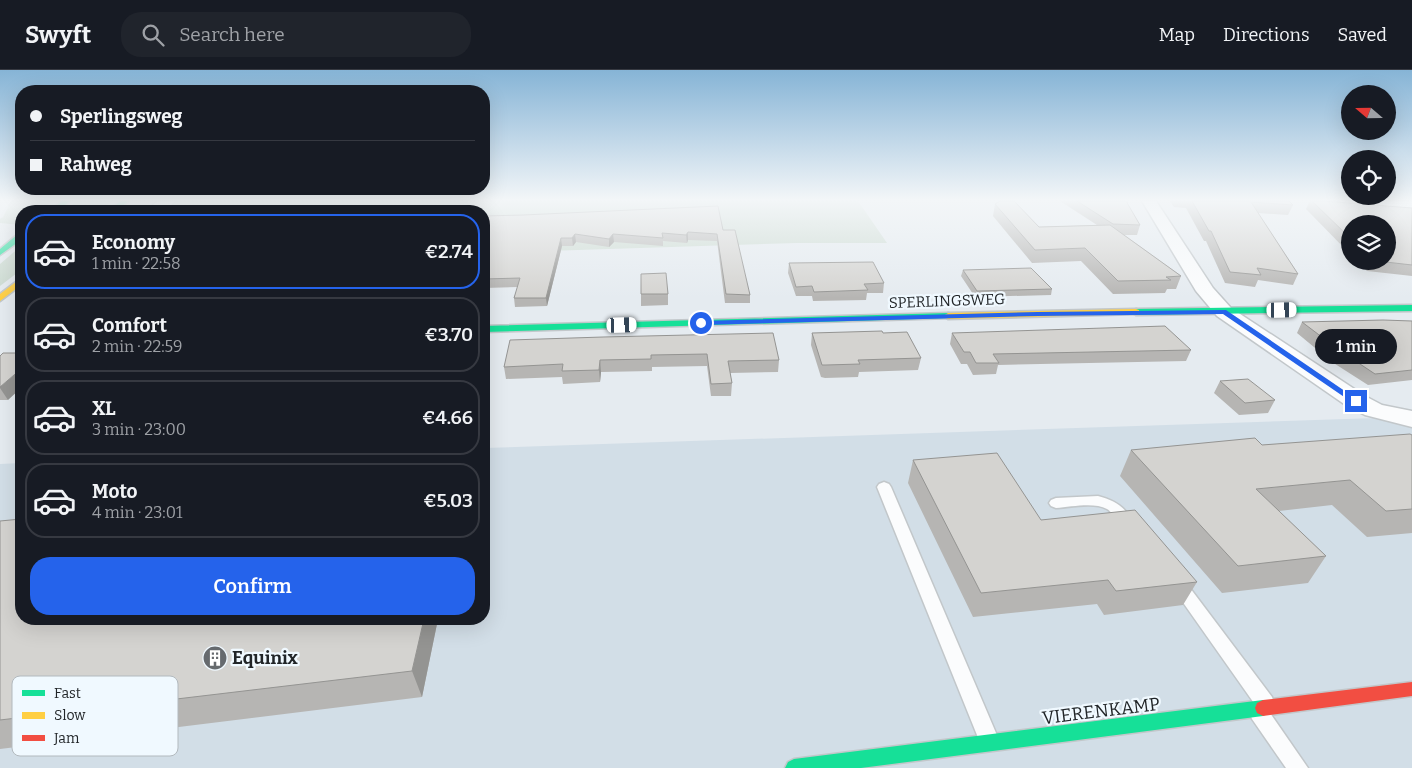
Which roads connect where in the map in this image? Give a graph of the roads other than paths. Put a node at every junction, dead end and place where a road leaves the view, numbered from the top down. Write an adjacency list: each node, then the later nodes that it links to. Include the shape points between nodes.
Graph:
1 (1170, 234): 7 (street, via 1206,291)
2 (15, 241): 3 (main road)
3 (0, 253)
4 (15, 286): 5 (main road)
5 (0, 298)
6 (1412, 308): 7 (main road, SPERLINGSWEG)
7 (1224, 312): 8 (main road, SPERLINGSWEG); 9 (street, via 1356,401 1374,410)
8 (490, 329)
9 (1412, 419)
10 (884, 487): 16 (lane)
11 (1056, 503): 12 (lane, via 1098,500 1113,506)
12 (1137, 534)
13 (1167, 571): 15 (lane, via 1191,600)
14 (1412, 689): 15 (main road, VIERENKAMP)
15 (1262, 708): 16 (main road, VIERENKAMP); 18 (lane)
16 (990, 742): 17 (main road, VIERENKAMP)
17 (794, 768)
18 (1298, 768)

